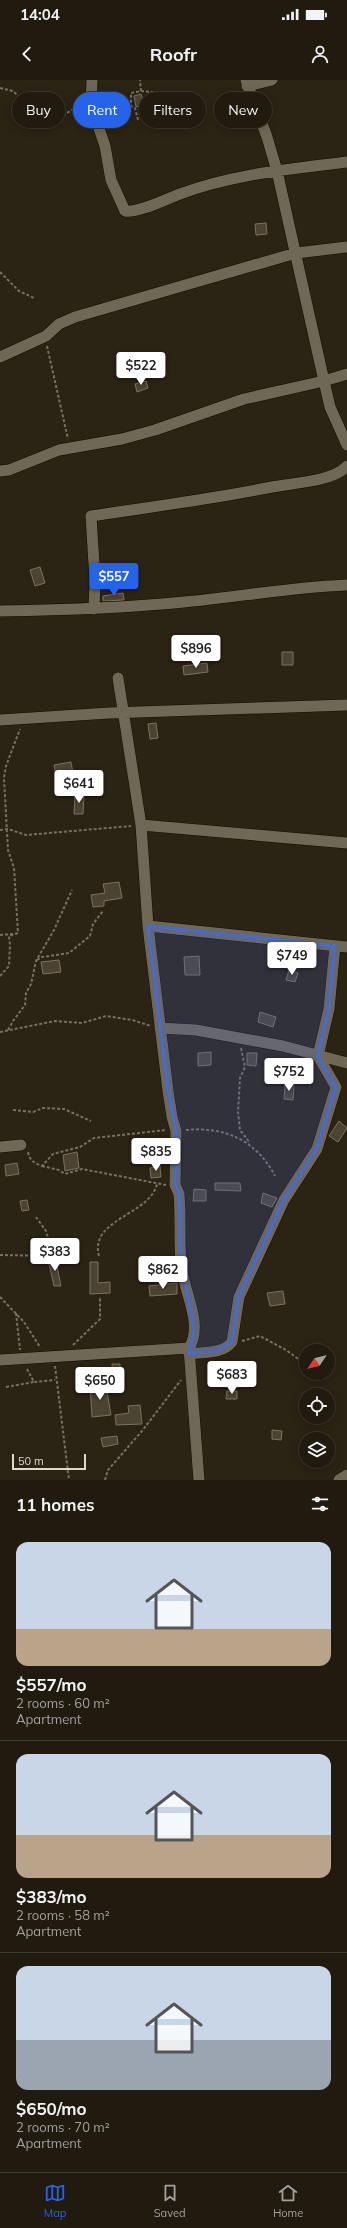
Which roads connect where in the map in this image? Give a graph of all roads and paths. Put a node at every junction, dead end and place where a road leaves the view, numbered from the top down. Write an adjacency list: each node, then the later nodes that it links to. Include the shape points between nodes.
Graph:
1 (92, 80): 7 (street)
2 (140, 80): 6 (path)
3 (272, 80): 4 (street)
4 (247, 83): 15 (street)
5 (0, 88): 11 (path, via 13,91 43,119 59,118)
6 (141, 91): 8 (path); 9 (path)
7 (92, 92)
8 (151, 92)
9 (131, 93)
10 (131, 106): 12 (path, via 135,108)
11 (73, 109)
12 (138, 120)
13 (99, 128): 15 (street, via 111,180 125,211 130,212 201,186)
14 (347, 162): 15 (street)
15 (277, 171): 17 (street)
16 (347, 247): 17 (street)
17 (296, 253): 20 (street, via 75,317 59,324); 23 (street)
18 (0, 272): 19 (path, via 19,291)
19 (34, 298)
20 (46, 336): 21 (street); 25 (path, via 48,355)
21 (0, 357)
22 (347, 374): 23 (street)
23 (324, 381): 24 (street, via 330,406); 25 (street, via 244,399 156,430 122,439)
24 (347, 445)
25 (70, 448): 27 (street)
26 (347, 466): 29 (street, via 342,472 318,479 236,495 91,516)
27 (0, 471)
28 (347, 585): 29 (street, via 315,586 184,602)
29 (94, 609): 30 (street)
30 (0, 611)
31 (118, 678): 33 (street)
32 (347, 705): 33 (street)
33 (124, 714): 34 (street); 36 (street)
34 (24, 719): 35 (street); 37 (path, via 4,778)
35 (0, 720)
36 (141, 825): 37 (path, via 26,835); 39 (street); 42 (street)
37 (8, 829): 38 (path); 43 (path, via 8,850 14,868)
38 (0, 830)
39 (347, 843)
40 (72, 890): 47 (path, via 54,930)
41 (103, 911): 47 (path, via 93,924 90,936 69,953 42,957)
42 (148, 926): 45 (street); 49 (street)
43 (18, 933): 44 (path); 48 (path, via 8,936 9,966)
44 (0, 935)
45 (335, 946): 46 (street); 53 (street, via 329,1009)
46 (347, 947)
47 (36, 961): 50 (path, via 31,984 26,993 25,1006)
48 (0, 976)
49 (160, 1028): 50 (path, via 106,1016 82,1023 55,1021); 52 (street, via 196,1030); 57 (street)
50 (8, 1030): 51 (path)
51 (0, 1032)
52 (239, 1039): 53 (street, via 284,1046); 58 (path, via 245,1067 240,1078 240,1130)
53 (318, 1056): 54 (street); 72 (street, via 336,1087 330,1111 317,1149 284,1200 239,1297 234,1336)
54 (347, 1063)
55 (13, 1110): 56 (path, via 34,1112 43,1108 64,1109)
56 (91, 1120)
57 (176, 1131): 58 (path, via 204,1129 227,1134); 61 (path, via 94,1138 80,1147 53,1154); 64 (street)
58 (251, 1144): 62 (path, via 268,1163)
59 (21, 1145): 60 (street); 61 (path, via 26,1147 33,1163)
60 (0, 1148)
61 (42, 1166): 63 (path, via 65,1174 82,1169)
62 (274, 1176)
63 (157, 1184): 64 (path); 68 (path, via 154,1192 130,1214 112,1223 98,1241)
64 (175, 1185): 73 (street, via 179,1194 181,1265 194,1328)
65 (36, 1217): 67 (path, via 46,1231)
66 (0, 1255): 67 (path)
67 (53, 1256): 69 (path)
68 (98, 1256)
69 (55, 1266)
70 (0, 1297): 75 (path, via 24,1322)
71 (100, 1298): 74 (path, via 100,1319 77,1339)
72 (228, 1347): 73 (street, via 218,1351); 76 (path, via 236,1342 260,1336)
73 (189, 1351): 74 (street); 78 (street)
74 (69, 1355): 75 (street)
75 (49, 1357): 77 (street); 82 (path, via 55,1380)
76 (299, 1359)
77 (0, 1360)
78 (191, 1372): 83 (path, via 181,1380 142,1431 126,1447 108,1470); 84 (street)
79 (34, 1382): 80 (path)
80 (6, 1387)
81 (347, 1475): 85 (street)
82 (69, 1480)
83 (105, 1480)
84 (199, 1480)
85 (339, 1480)

